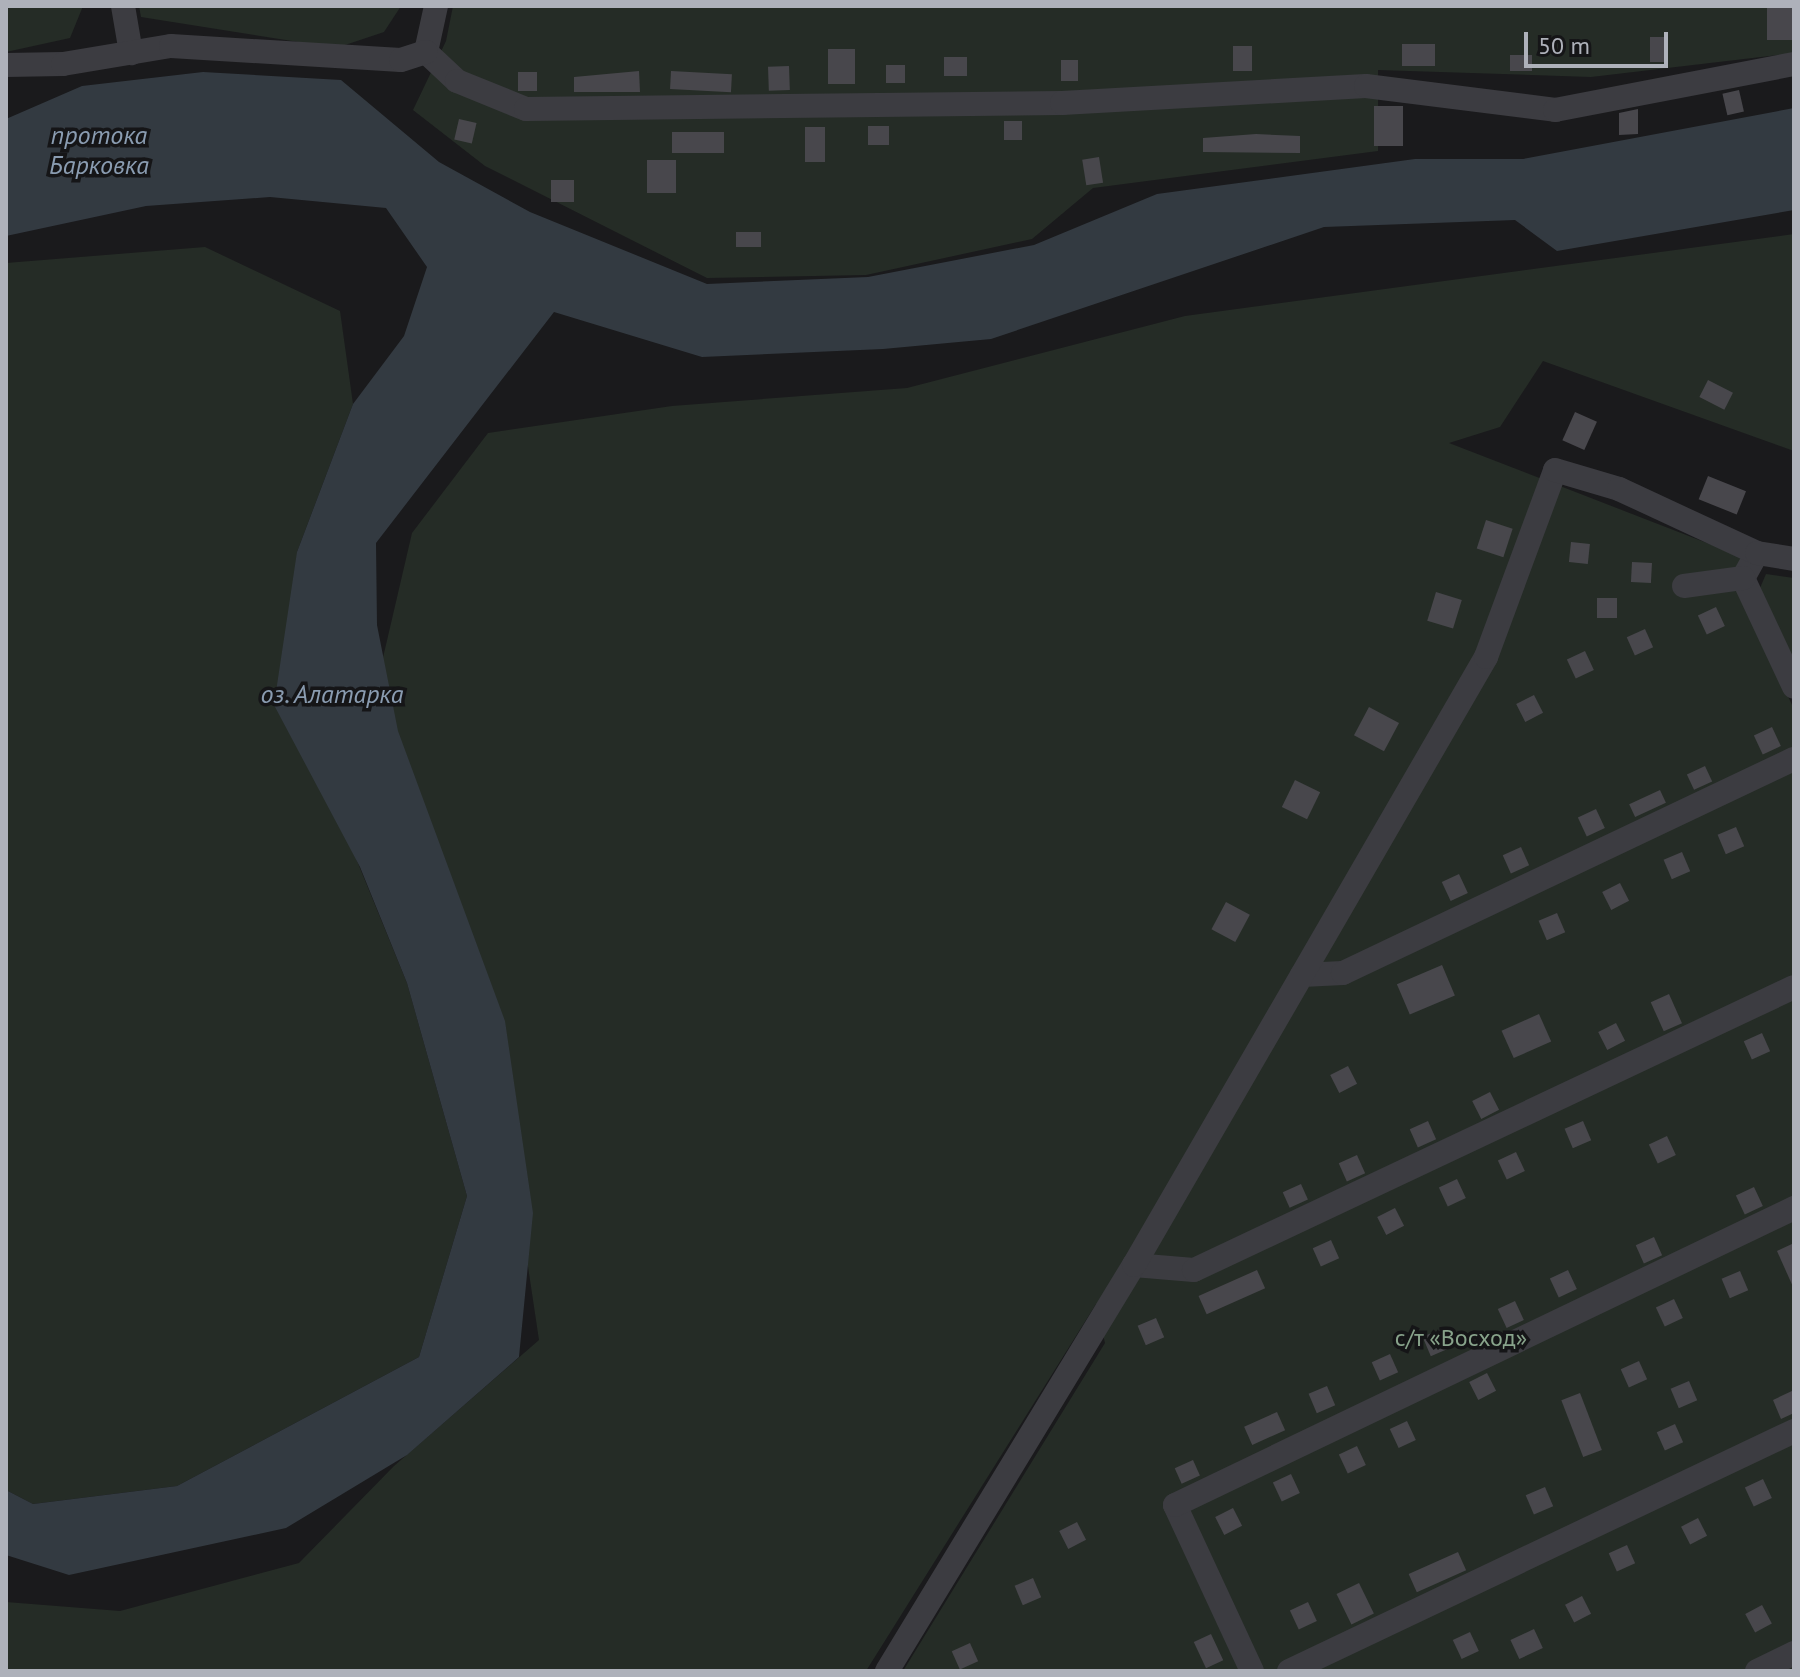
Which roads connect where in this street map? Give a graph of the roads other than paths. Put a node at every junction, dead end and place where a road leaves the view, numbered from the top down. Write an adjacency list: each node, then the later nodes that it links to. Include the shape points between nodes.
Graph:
1 (123, 6): 4 (street)
2 (436, 6): 3 (street)
3 (426, 52): 4 (street, via 401,60 171,46); 5 (street, via 457,81 526,109 1062,103 1366,86 1555,110)
4 (131, 53): 6 (street)
5 (1794, 64)
6 (6, 65)
7 (1757, 553): 8 (street); 9 (street); 13 (street, via 1619,489 1555,470 1486,657)
8 (1794, 559)
9 (1743, 578): 10 (street); 11 (street)
10 (1684, 586)
11 (1794, 687)
12 (1794, 759): 13 (street, via 1343,973)
13 (1302, 975): 16 (street)
14 (1794, 987): 16 (street, via 1194,1270)
15 (1794, 1208): 20 (street, via 1175,1505)
16 (1134, 1265): 19 (street)
17 (1794, 1431): 21 (street)
18 (1794, 1653): 22 (street)
19 (887, 1671)
20 (1252, 1671)
21 (1289, 1671)
22 (1757, 1671)

